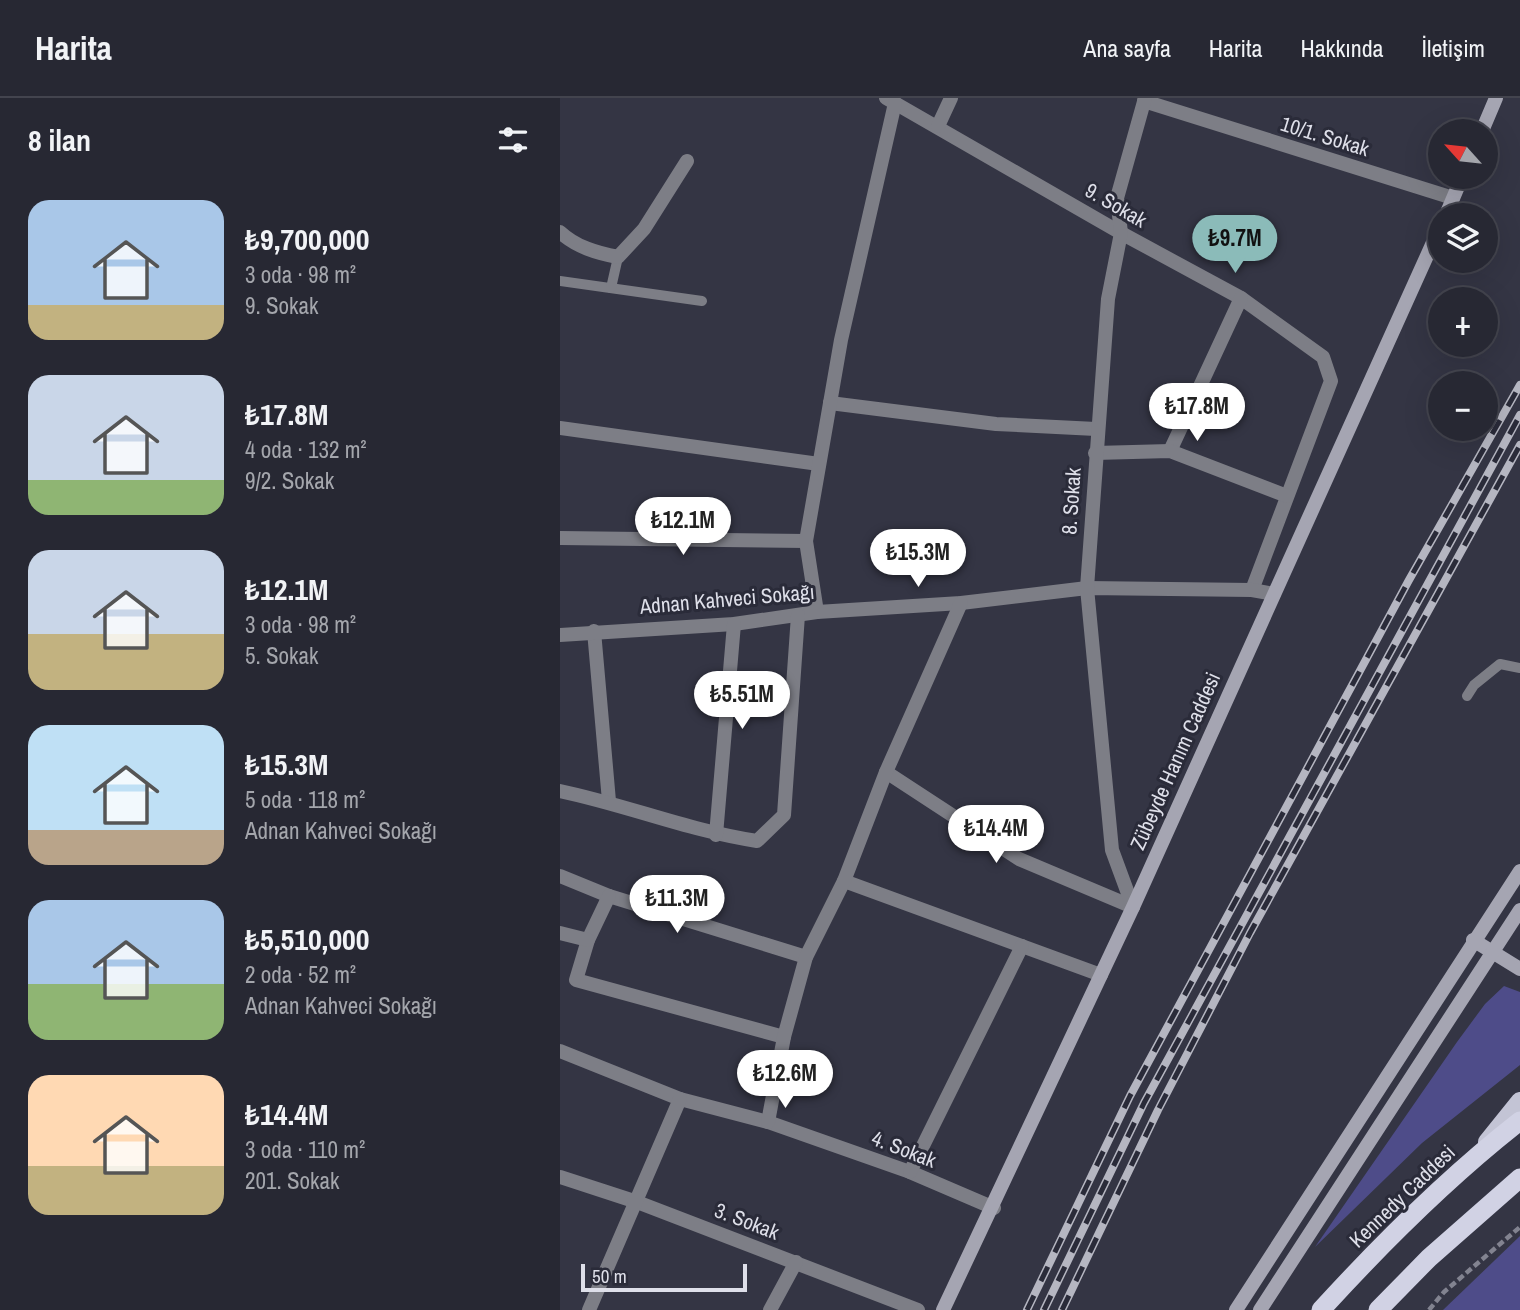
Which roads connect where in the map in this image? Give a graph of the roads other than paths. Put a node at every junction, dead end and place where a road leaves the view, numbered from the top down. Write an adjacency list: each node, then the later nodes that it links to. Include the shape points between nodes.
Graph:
1 (951, 98): 6 (street)
2 (1496, 98): 5 (main road)
3 (1145, 100): 9 (street, 10/1. Sokak); 12 (street, 8. Sokak, via 1116,198)
4 (891, 101): 6 (street, 9. Sokak); 19 (street)
5 (1487, 119)
6 (938, 126): 12 (street, 9. Sokak)
7 (687, 161): 14 (street, via 644,229)
8 (1457, 189): 9 (main road)
9 (1453, 198): 10 (main road)
10 (1451, 203)
11 (560, 232): 14 (street, via 598,253)
12 (1121, 233): 17 (street, 9. Sokak); 21 (street, 8. Sokak, via 1108,299)
13 (1428, 254): 30 (main road, Zübeyde Hanım Caddesi)
14 (618, 257): 16 (lane)
15 (560, 281): 16 (lane)
16 (611, 288): 18 (lane)
17 (1241, 298): 22 (street); 25 (street, 9. Sokak, via 1323,357 1331,381)
18 (702, 301)
19 (830, 403): 21 (street, via 996,424); 24 (street)
20 (560, 428): 24 (street)
21 (1096, 429): 23 (street, 8. Sokak)
22 (1170, 451): 23 (street); 25 (street)
23 (1095, 453): 28 (street, 8. Sokak)
24 (819, 464): 27 (street)
25 (1287, 496): 29 (street, 9. Sokak)
26 (560, 538): 27 (street)
27 (806, 541): 32 (street)
28 (1087, 588): 29 (street, Adnan Kahveci Sokağı); 31 (street, Adnan Kahveci Sokağı); 47 (street, 8. Sokak, via 1112,850)
29 (1252, 590): 30 (street, Adnan Kahveci Sokağı)
30 (1274, 594): 47 (main road, Zübeyde Hanım Caddesi)
31 (961, 603): 32 (street, Adnan Kahveci Sokağı); 39 (street)
32 (817, 612): 33 (street, Adnan Kahveci Sokağı)
33 (798, 615): 34 (street, Adnan Kahveci Sokağı); 42 (street, via 784,815 757,841)
34 (734, 624): 35 (street, Adnan Kahveci Sokağı); 42 (street)
35 (594, 631): 36 (street, Adnan Kahveci Sokağı); 41 (street)
36 (560, 635)
37 (1520, 668): 38 (lane, via 1500,664)
38 (1467, 696)
39 (886, 772): 45 (street); 47 (street, via 1019,859)
40 (560, 791): 41 (street)
41 (609, 801): 42 (street)
42 (716, 835)
43 (1520, 871): 51 (main road)
44 (560, 876): 46 (street)
45 (845, 881): 52 (street); 54 (street)
46 (609, 896): 50 (street); 54 (street)
47 (1133, 907): 56 (main road, Zübeyde Hanım Caddesi)
48 (1520, 910): 53 (main road)
49 (560, 933): 50 (street)
50 (588, 940): 57 (street, via 576,980)
51 (1473, 940): 53 (main road); 75 (main road)
52 (1021, 946): 56 (street); 64 (street)
53 (1495, 951): 55 (main road); 76 (main road)
54 (806, 957): 57 (street)
55 (1520, 968)
56 (1101, 975): 68 (main road, Zübeyde Hanım Caddesi)
57 (784, 1037): 62 (street)
58 (560, 1051): 59 (street, 4. Sokak)
59 (680, 1099): 62 (street, 4. Sokak); 67 (street)
60 (1520, 1101): 63 (main road)
61 (1520, 1121): 63 (highway, Kennedy Caddesi)
62 (768, 1122): 64 (street, 4. Sokak)
63 (1479, 1153): 77 (highway, Kennedy Caddesi, via 1387,1238)
64 (910, 1172): 68 (street, 4. Sokak)
65 (560, 1177): 67 (street, 3. Sokak)
66 (1520, 1178): 70 (highway, via 1429,1258)
67 (637, 1202): 69 (street, 3. Sokak); 71 (street)
68 (994, 1208): 74 (main road, Zübeyde Hanım Caddesi)
69 (796, 1262): 72 (street); 73 (street, 3. Sokak)
70 (1382, 1307)
71 (589, 1310)
72 (770, 1310)
73 (918, 1310)
74 (943, 1310)
75 (1236, 1310)
76 (1260, 1310)
77 (1321, 1310)

